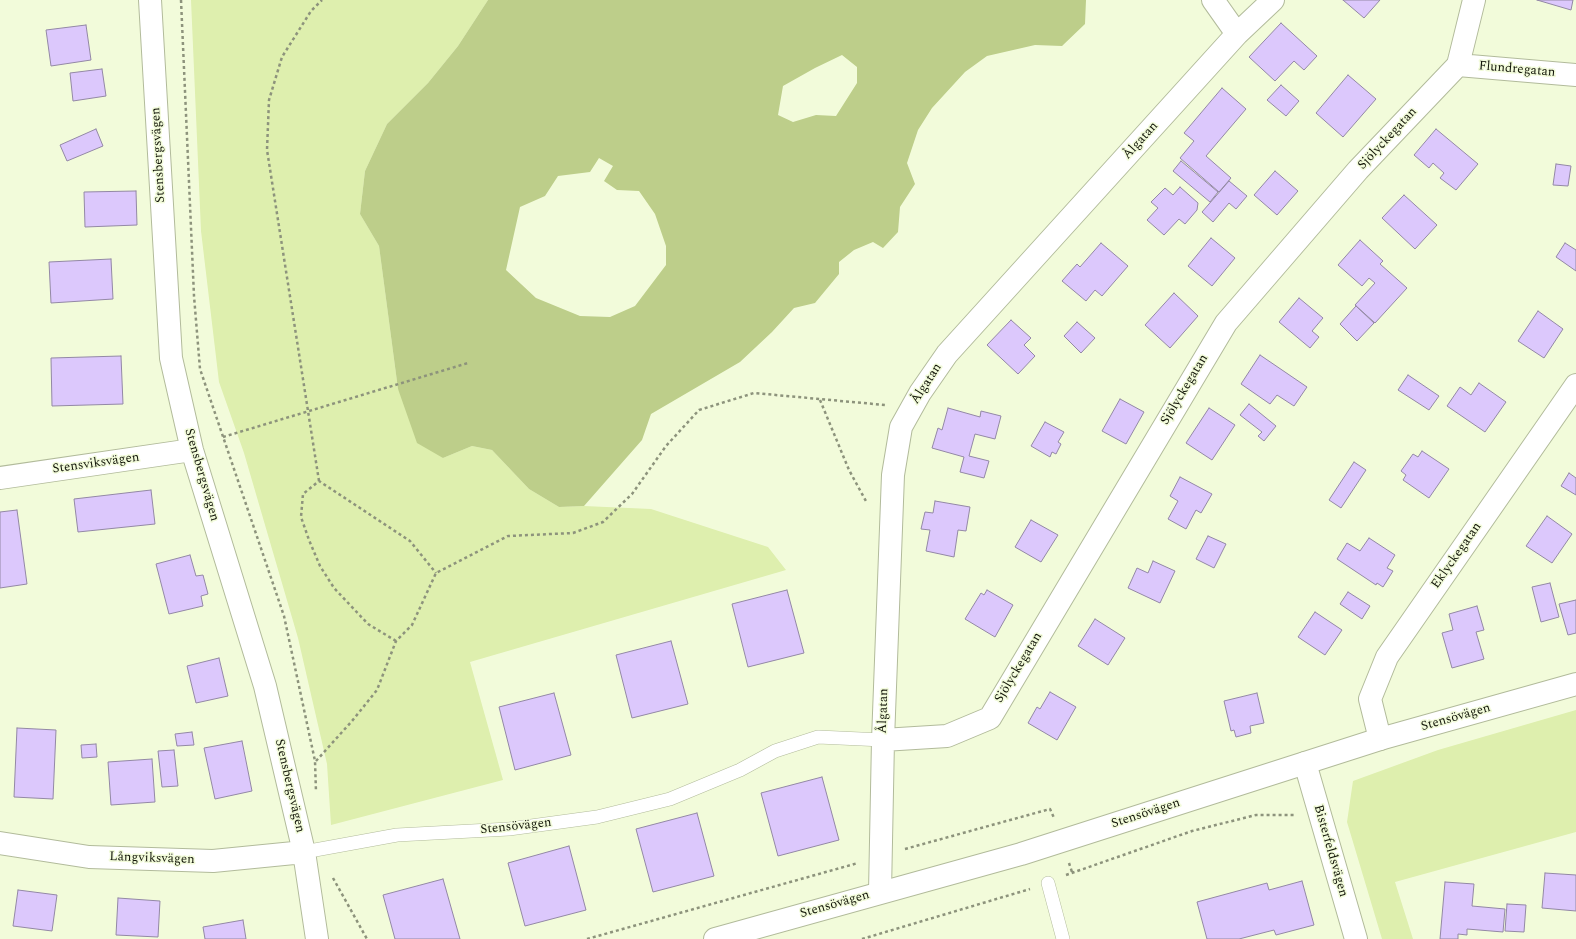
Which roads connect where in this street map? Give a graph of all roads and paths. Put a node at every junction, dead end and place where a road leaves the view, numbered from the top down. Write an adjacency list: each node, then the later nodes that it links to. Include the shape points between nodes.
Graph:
1 (150, 0): 16 (street, Stensbergsvägen, via 171,358)
2 (181, 0): 15 (path, via 194,296 200,369)
3 (322, 0): 14 (path, via 311,11 282,57 268,100 267,150)
4 (1213, 0): 7 (street)
5 (1273, 0): 7 (street, Ålgatan)
6 (1474, 0): 8 (street, Sjölyckegatan)
7 (1237, 34): 13 (street, Ålgatan, via 947,354)
8 (1458, 65): 9 (street, Flundregatan); 24 (street, Sjölyckegatan, via 1358,170 1226,323 990,718 947,736)
9 (1576, 75)
10 (468, 363): 14 (path)
11 (1576, 385): 23 (street, Eklyckegatan, via 1387,657 1370,699)
12 (820, 400): 13 (path); 19 (path, via 849,470 867,503); 20 (path, via 754,393 699,410 666,446 632,494 603,522 573,533 508,536)
13 (912, 408): 19 (street, Ålgatan, via 901,427 893,475)
14 (308, 411): 15 (path); 18 (path)
15 (223, 437): 25 (path, via 284,616)
16 (192, 450): 17 (street, Stensviksvägen); 31 (street, Stensbergsvägen)
17 (0, 478)
18 (319, 481): 20 (path, via 410,540); 21 (path, via 303,494 301,517 320,566 334,588 368,624)
19 (891, 531): 24 (street, Ålgatan)
20 (436, 573): 21 (path, via 412,625)
21 (396, 641): 25 (path, via 377,690)
22 (1576, 684): 23 (street, Stensövägen)
23 (1380, 739): 26 (street, Stensövägen)
24 (883, 740): 31 (lane, Stensövägen, via 818,737 775,750 740,770 670,799 597,817 509,829 397,835); 32 (street, Ålgatan)
25 (316, 761): 27 (path)
26 (1305, 763): 28 (street, Bisterfeldsvägen); 29 (street, Stensövägen)
27 (316, 800)
28 (1320, 816): 33 (path, via 1256,815 1192,831); 42 (street, Bisterfeldsvägen)
29 (1062, 842): 32 (path, via 1050,809); 33 (path); 35 (street, Stensövägen)
30 (0, 843): 31 (street, Långviksvägen, via 89,857 213,861)
31 (314, 850): 36 (street, Stensbergsvägen); 37 (path, via 328,869)
32 (881, 856): 35 (street, Ålgatan); 38 (path)
33 (1072, 872): 34 (path)
34 (1048, 884): 40 (path); 41 (lane)
35 (880, 892): 39 (street, Stensövägen)
36 (317, 939)
37 (367, 939)
38 (587, 939)
39 (715, 939)
40 (862, 939)
41 (1063, 939)
42 (1356, 939)

